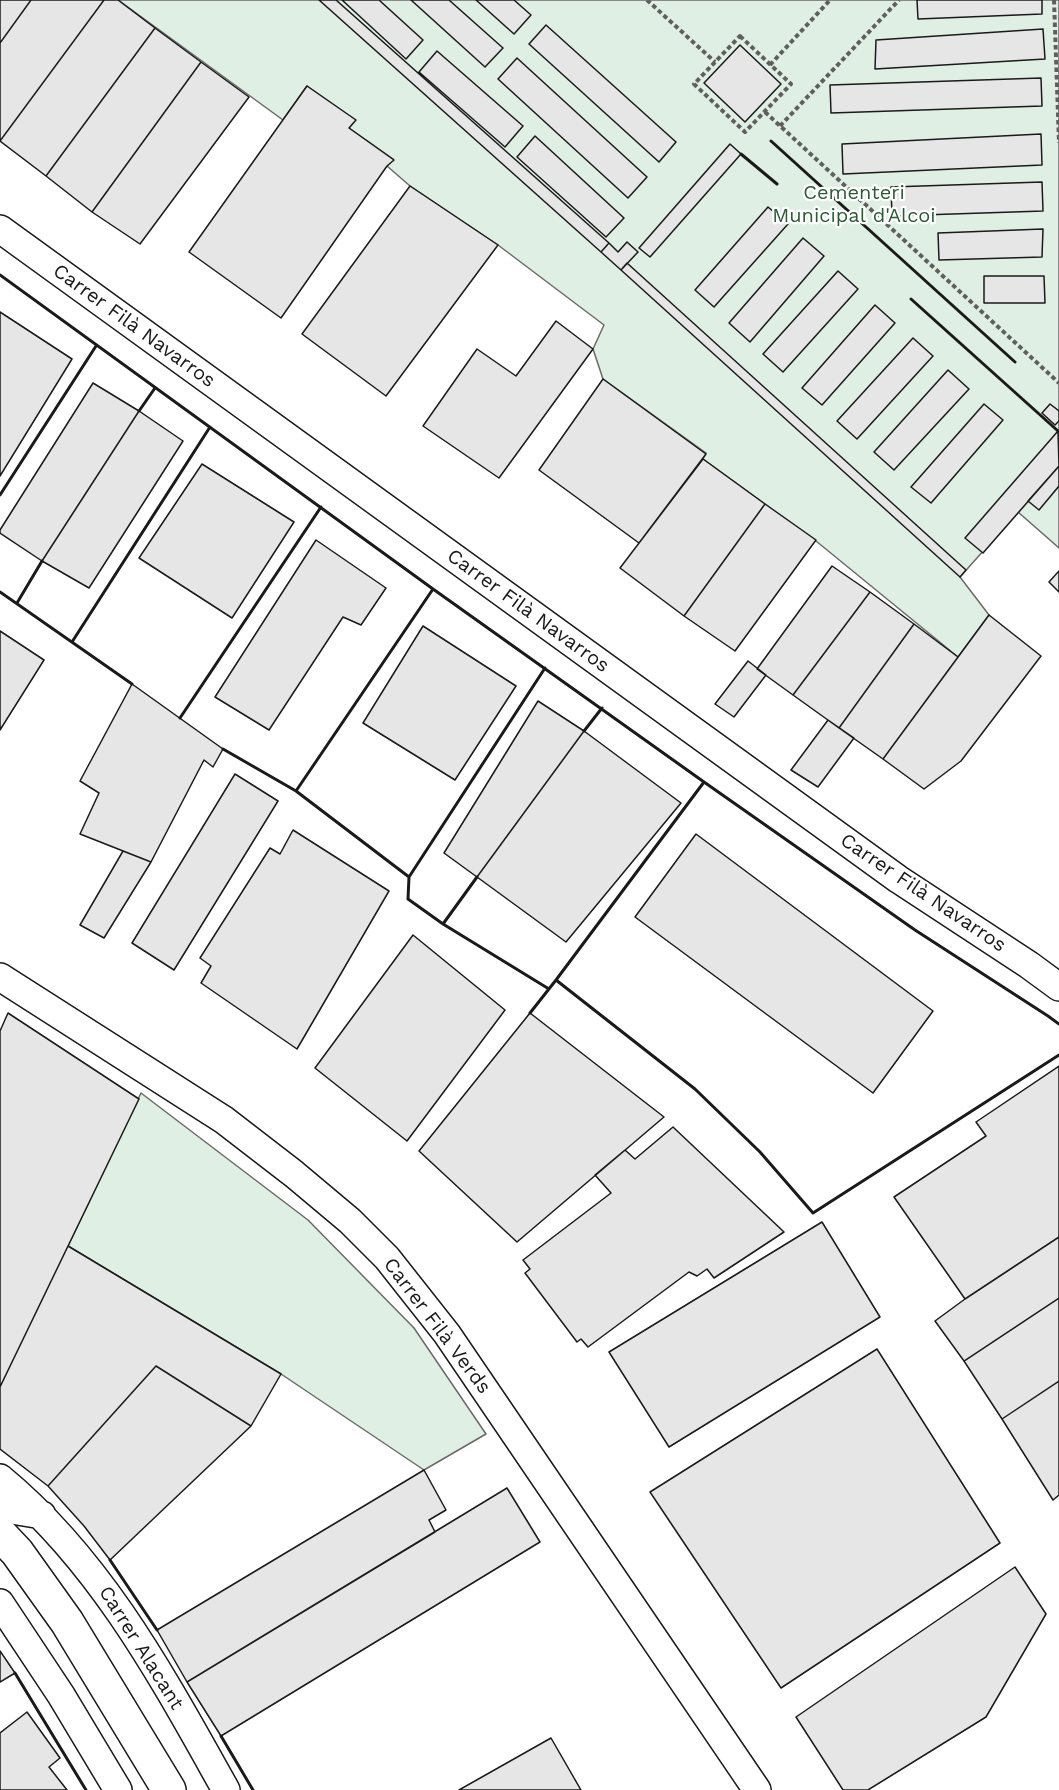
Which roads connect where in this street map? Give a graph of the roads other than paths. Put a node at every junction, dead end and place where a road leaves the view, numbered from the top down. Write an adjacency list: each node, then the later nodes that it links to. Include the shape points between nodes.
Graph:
1 (0, 229): 3 (street, Carrer Filà Navarros, via 898,879)
2 (0, 976): 12 (street, Carrer Filà Verds, via 224,1120 350,1221 387,1258 447,1334)
3 (1059, 987)
4 (0, 1478): 6 (street, Carrer Alacant)
5 (0, 1508): 6 (street)
6 (42, 1515): 11 (street, Carrer Alacant, via 107,1592)
7 (0, 1534): 10 (main road, via 68,1622)
8 (0, 1603): 9 (street)
9 (118, 1790)
10 (169, 1790)
11 (226, 1790)
12 (757, 1790)

